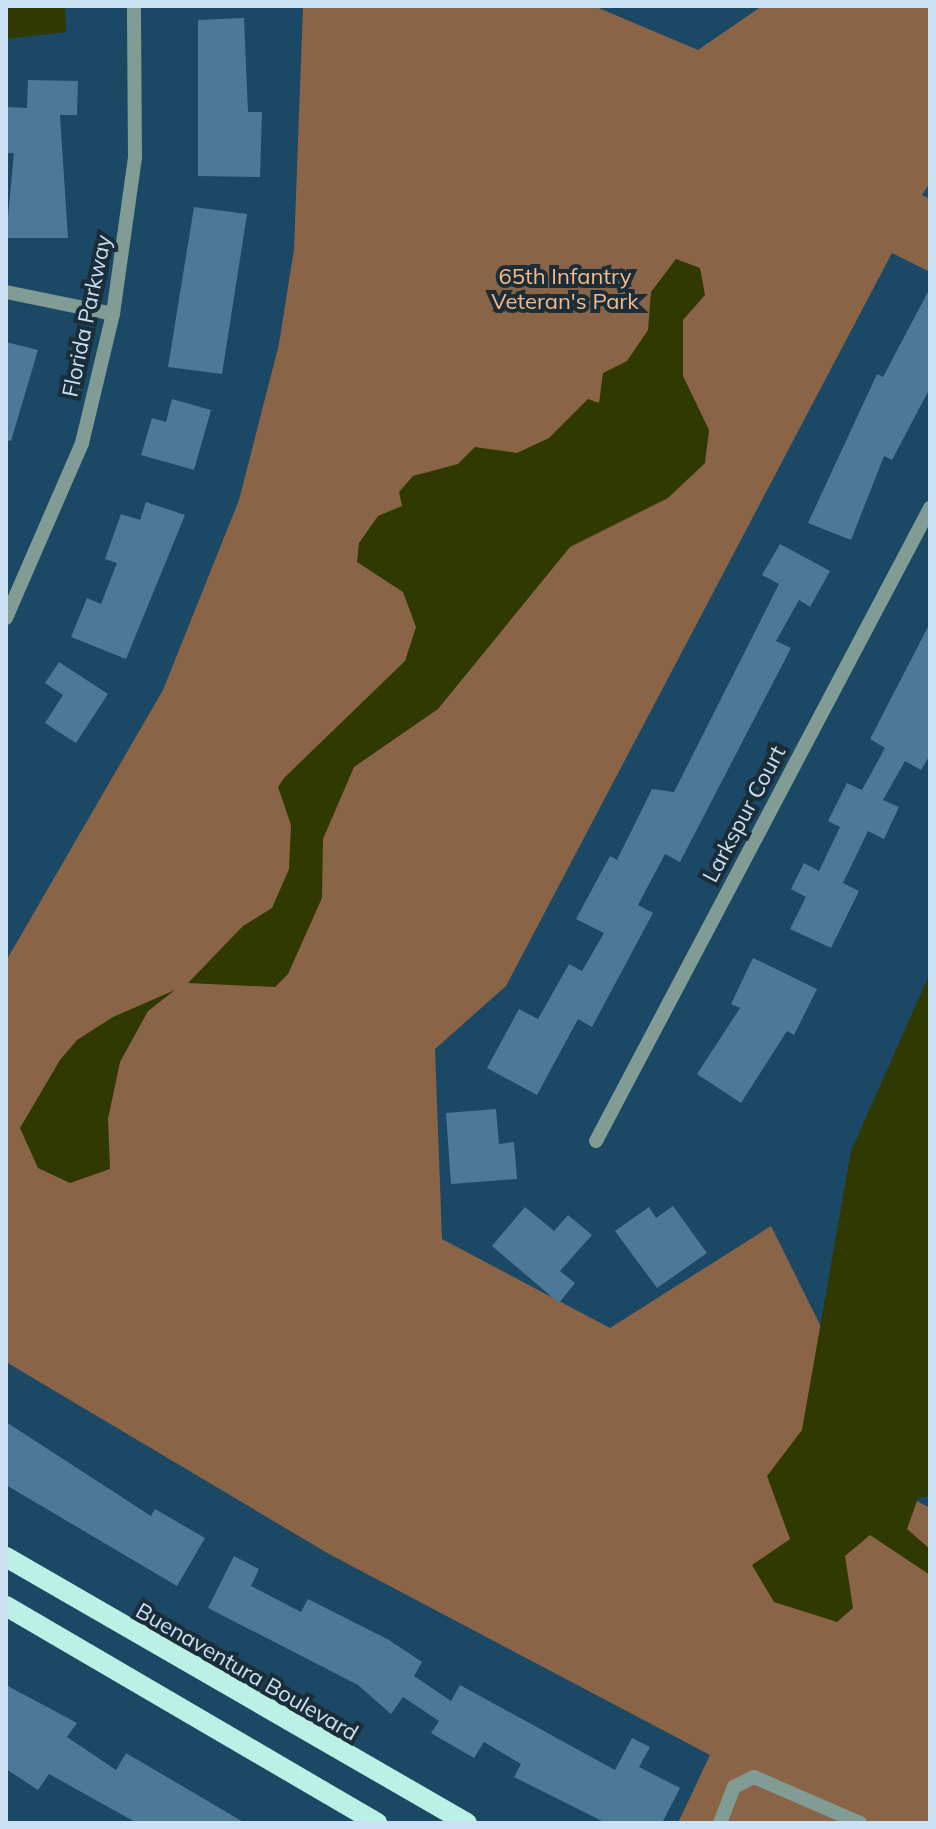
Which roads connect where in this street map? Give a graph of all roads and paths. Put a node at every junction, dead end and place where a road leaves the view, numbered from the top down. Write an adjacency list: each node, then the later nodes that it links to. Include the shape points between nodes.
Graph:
1 (134, 6): 3 (street, Florida Parkway, via 135,157)
2 (6, 292): 3 (street)
3 (113, 314): 5 (street, Florida Parkway, via 82,443)
4 (930, 508): 6 (street, Larkspur Court)
5 (6, 618)
6 (596, 1141)
7 (6, 1557): 10 (main road, Buenaventura Boulevard)
8 (6, 1606): 9 (main road)
9 (377, 1823)
10 (467, 1823)
11 (720, 1823): 12 (street, via 734,1787 754,1777)
12 (860, 1823)

